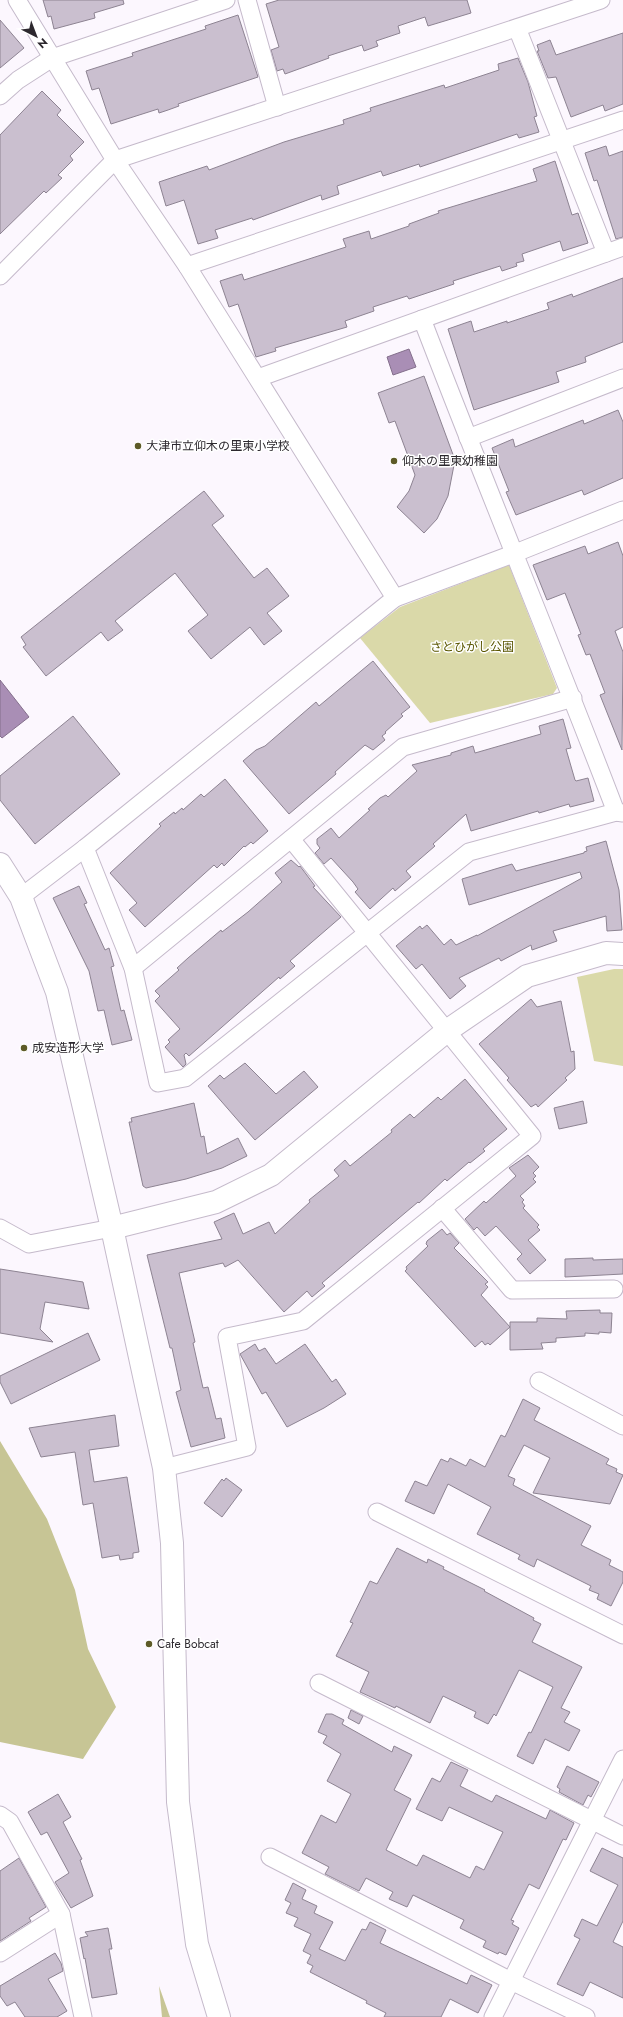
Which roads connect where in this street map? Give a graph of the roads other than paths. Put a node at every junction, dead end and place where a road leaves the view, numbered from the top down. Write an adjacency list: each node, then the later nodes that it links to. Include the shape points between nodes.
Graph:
1 (17, 0): 6 (street)
2 (226, 0): 6 (street)
3 (247, 0): 8 (street)
4 (601, 0): 5 (street)
5 (517, 28): 8 (street); 10 (street)
6 (52, 58): 7 (street, via 18,80); 11 (street)
7 (0, 96)
8 (277, 107): 11 (street)
9 (623, 120): 10 (street)
10 (562, 140): 13 (street); 14 (street)
11 (115, 160): 14 (street); 15 (street)
12 (623, 247): 13 (street)
13 (606, 253): 16 (street)
14 (187, 266): 17 (street)
15 (0, 276)
16 (422, 319): 17 (street); 19 (street)
17 (258, 378): 22 (street)
18 (623, 378): 19 (street)
19 (468, 438): 21 (street)
20 (623, 510): 21 (street)
21 (513, 554): 22 (street); 23 (street)
22 (394, 598): 26 (street)
23 (573, 698): 24 (street); 25 (street, via 403,747)
24 (620, 813): 29 (street, via 470,852)
25 (291, 839): 29 (street); 31 (street)
26 (85, 848): 28 (street); 31 (street)
27 (0, 864): 28 (street)
28 (21, 897): 35 (street, via 57,992)
29 (367, 933): 31 (street, via 185,1078 158,1083); 32 (street)
30 (623, 954): 32 (street, via 606,953 527,976)
31 (133, 968)
32 (448, 1030): 33 (street, via 532,1136); 35 (street, via 271,1175 216,1202)
33 (442, 1208): 36 (street, via 512,1290); 39 (street, via 303,1321 227,1337 247,1447)
34 (0, 1228): 35 (street, via 29,1244)
35 (112, 1228): 39 (street)
36 (614, 1289)
37 (539, 1381): 38 (street)
38 (623, 1426)
39 (164, 1468): 52 (street, via 172,1543 178,1802 197,1944)
40 (377, 1512): 41 (street)
41 (623, 1636)
42 (319, 1683): 44 (street)
43 (623, 1759): 44 (street)
44 (592, 1820): 46 (street); 50 (street)
45 (3, 1822): 48 (street)
46 (623, 1836)
47 (270, 1857): 50 (street)
48 (61, 1914): 49 (street); 51 (street)
49 (0, 1953)
50 (511, 1981): 53 (street); 54 (street)
51 (83, 2017)
52 (219, 2017)
53 (493, 2017)
54 (586, 2017)

